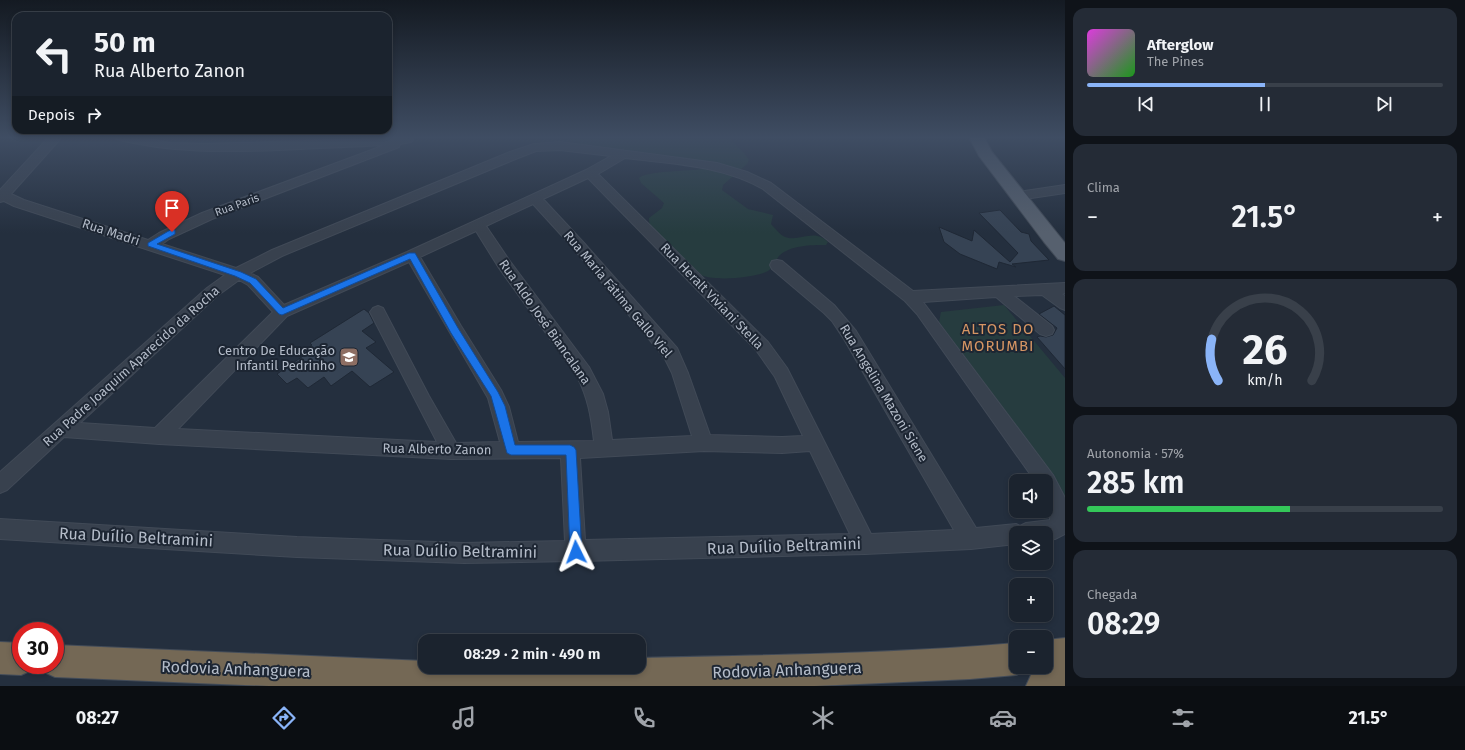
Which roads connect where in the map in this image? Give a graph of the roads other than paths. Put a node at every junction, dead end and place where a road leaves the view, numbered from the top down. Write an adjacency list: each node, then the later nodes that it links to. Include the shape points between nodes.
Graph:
1 (28, 169): 12 (street)
2 (336, 169): 15 (street, Rua Paris, via 207,216)
3 (480, 169): 19 (street, Rua Padre Joaquim Aparecido da Rocha, via 277,254)
4 (597, 169): 8 (street)
5 (727, 169): 23 (street, Rua Padre Joaquim Aparecido da Rocha, via 752,177 767,186)
6 (1000, 169): 10 (main road)
7 (1007, 169): 10 (main road)
8 (590, 173): 11 (street); 31 (street, Rua Heralt Viviani Stella, via 762,346 781,373)
9 (1065, 189): 10 (street)
10 (1024, 196): 14 (main road); 17 (main road, via 1050,238)
11 (535, 198): 13 (street); 30 (street, Rua Maria Fátima Gallo Viel, via 671,353)
12 (1, 199): 15 (street, Rua Madri)
13 (478, 224): 16 (street); 32 (street, Rua Aldo José Biancalana, via 583,372 594,394)
14 (1065, 235)
15 (150, 245): 19 (street, Rua Madri)
16 (412, 255): 25 (street); 33 (street, via 495,395)
17 (1065, 255)
18 (777, 265): 42 (street, Rua Angelina Mazoni Siene, via 829,309 850,335)
19 (238, 274): 25 (street, Rua Madri, via 253,281); 28 (street, Rua Padre Joaquim Aparecido da Rocha, via 212,292)
20 (1065, 288): 21 (street)
21 (1045, 289): 22 (street); 24 (street)
22 (999, 292): 23 (street); 27 (street)
23 (910, 297): 36 (street, Rua Padre Joaquim Aparecido da Rocha)
24 (1065, 304)
25 (282, 312): 29 (street)
26 (378, 312): 35 (street)
27 (1046, 330)
28 (60, 429): 29 (street, Rua Alberto Zanon); 37 (street, Rua Padre Joaquim Aparecido da Rocha)
29 (159, 436): 35 (street, Rua Alberto Zanon)
30 (704, 443): 31 (street, Rua Alberto Zanon); 32 (street, Rua Alberto Zanon)
31 (814, 443): 43 (street, Rua Heralt Viviani Stella)
32 (604, 447): 34 (street, Rua Alberto Zanon)
33 (511, 450): 34 (street, Rua Alberto Zanon); 35 (street, Rua Alberto Zanon)
34 (570, 450): 44 (street)
35 (451, 451)
36 (1040, 474)
37 (0, 484)
38 (1053, 496): 40 (street, via 1061,516 1060,525)
39 (0, 529): 44 (street, Rua Duílio Beltramini, via 298,547 464,553)
40 (1053, 529)
41 (1009, 535): 42 (street, Rua Duílio Beltramini)
42 (971, 539): 43 (street, Rua Duílio Beltramini)
43 (865, 544): 44 (street, Rua Duílio Beltramini)
44 (576, 552)
45 (1065, 654): 46 (highway)
46 (1053, 655)
47 (0, 658): 48 (highway)
48 (12, 659)
49 (1009, 659): 50 (highway, Rodovia Anhanguera, via 820,670 455,678)
50 (64, 662)
51 (1065, 684): 52 (highway)
52 (1042, 686)

